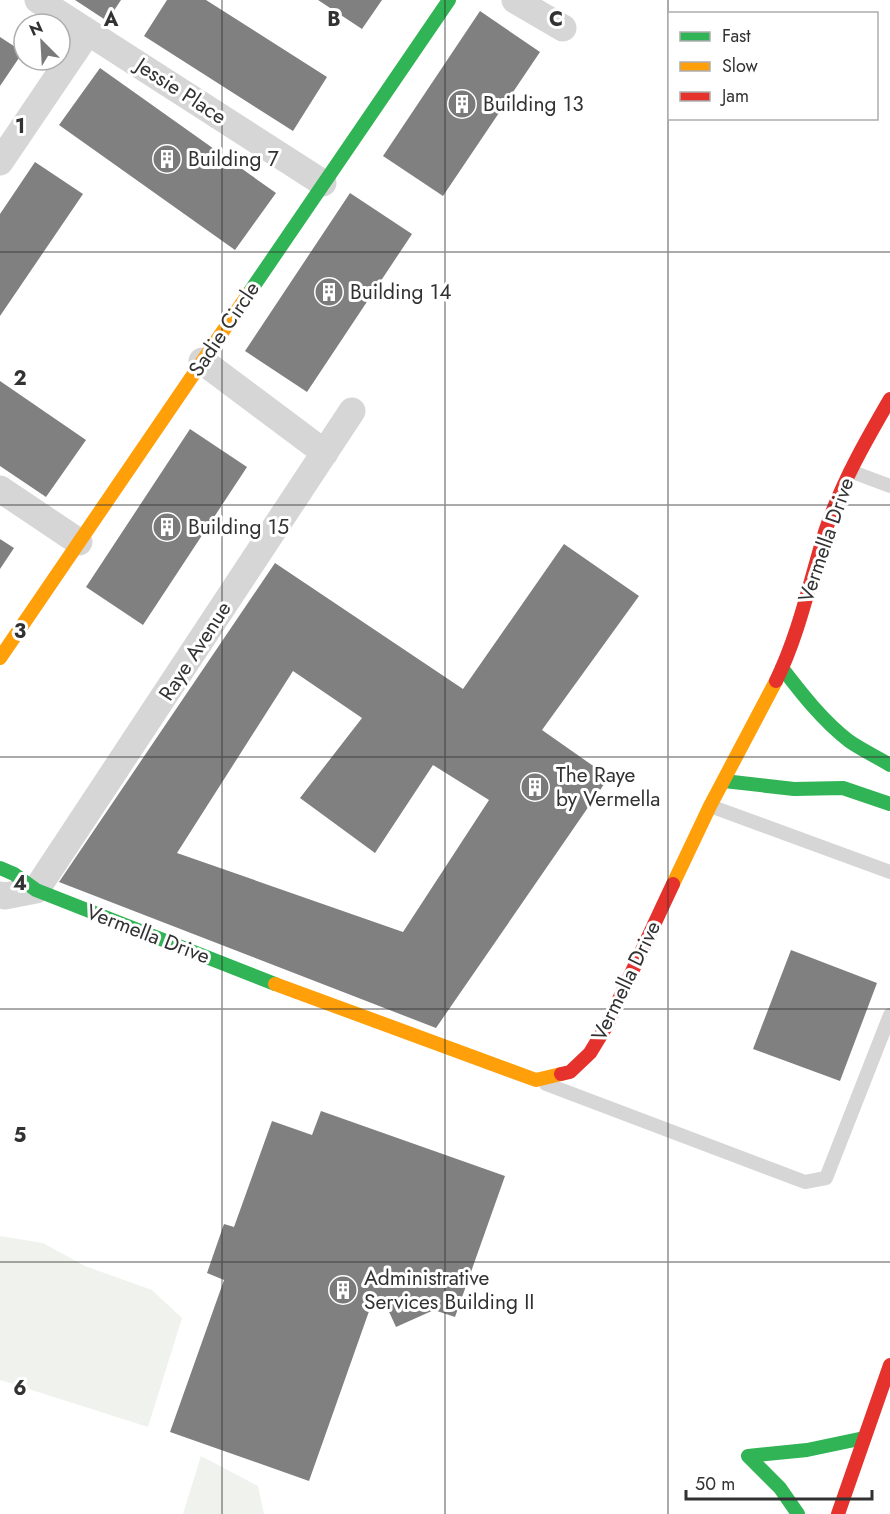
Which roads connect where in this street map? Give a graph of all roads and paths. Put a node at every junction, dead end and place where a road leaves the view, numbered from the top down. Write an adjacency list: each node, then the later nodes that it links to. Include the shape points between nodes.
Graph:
1 (38, 0): 5 (street, Jessie Place)
2 (449, 0): 7 (main road, Sadie Circle)
3 (515, 0): 4 (street)
4 (563, 28)
5 (88, 32): 6 (street); 7 (street, Jessie Place)
6 (0, 162)
7 (323, 183): 8 (main road, Sadie Circle)
8 (202, 361): 11 (street); 15 (main road, Sadie Circle)
9 (890, 399): 12 (main road, Vermella Drive)
10 (352, 411): 11 (street, Raye Avenue)
11 (325, 453): 24 (street, Raye Avenue)
12 (849, 471): 13 (lane); 17 (main road, Vermella Drive)
13 (890, 486)
14 (0, 489): 15 (street)
15 (79, 542): 16 (main road, Sadie Circle)
16 (0, 658)
17 (782, 668): 18 (main road, via 825,720 850,742); 19 (main road, Vermella Drive)
18 (890, 765)
19 (724, 782): 20 (main road, via 794,789 843,788); 21 (main road, Vermella Drive)
20 (890, 804)
21 (710, 806): 23 (lane); 27 (main road, Vermella Drive, via 607,1025 590,1053 570,1072)
22 (0, 868): 24 (main road, Vermella Drive)
23 (890, 872)
24 (36, 890): 25 (street); 27 (main road, Vermella Drive)
25 (0, 894)
26 (890, 1015): 27 (lane, via 826,1178 811,1182)
27 (536, 1080)
28 (890, 1365): 29 (main road)
29 (864, 1438): 30 (main road, via 807,1450 748,1456 780,1488); 31 (main road)
30 (798, 1514)
31 (838, 1514)

